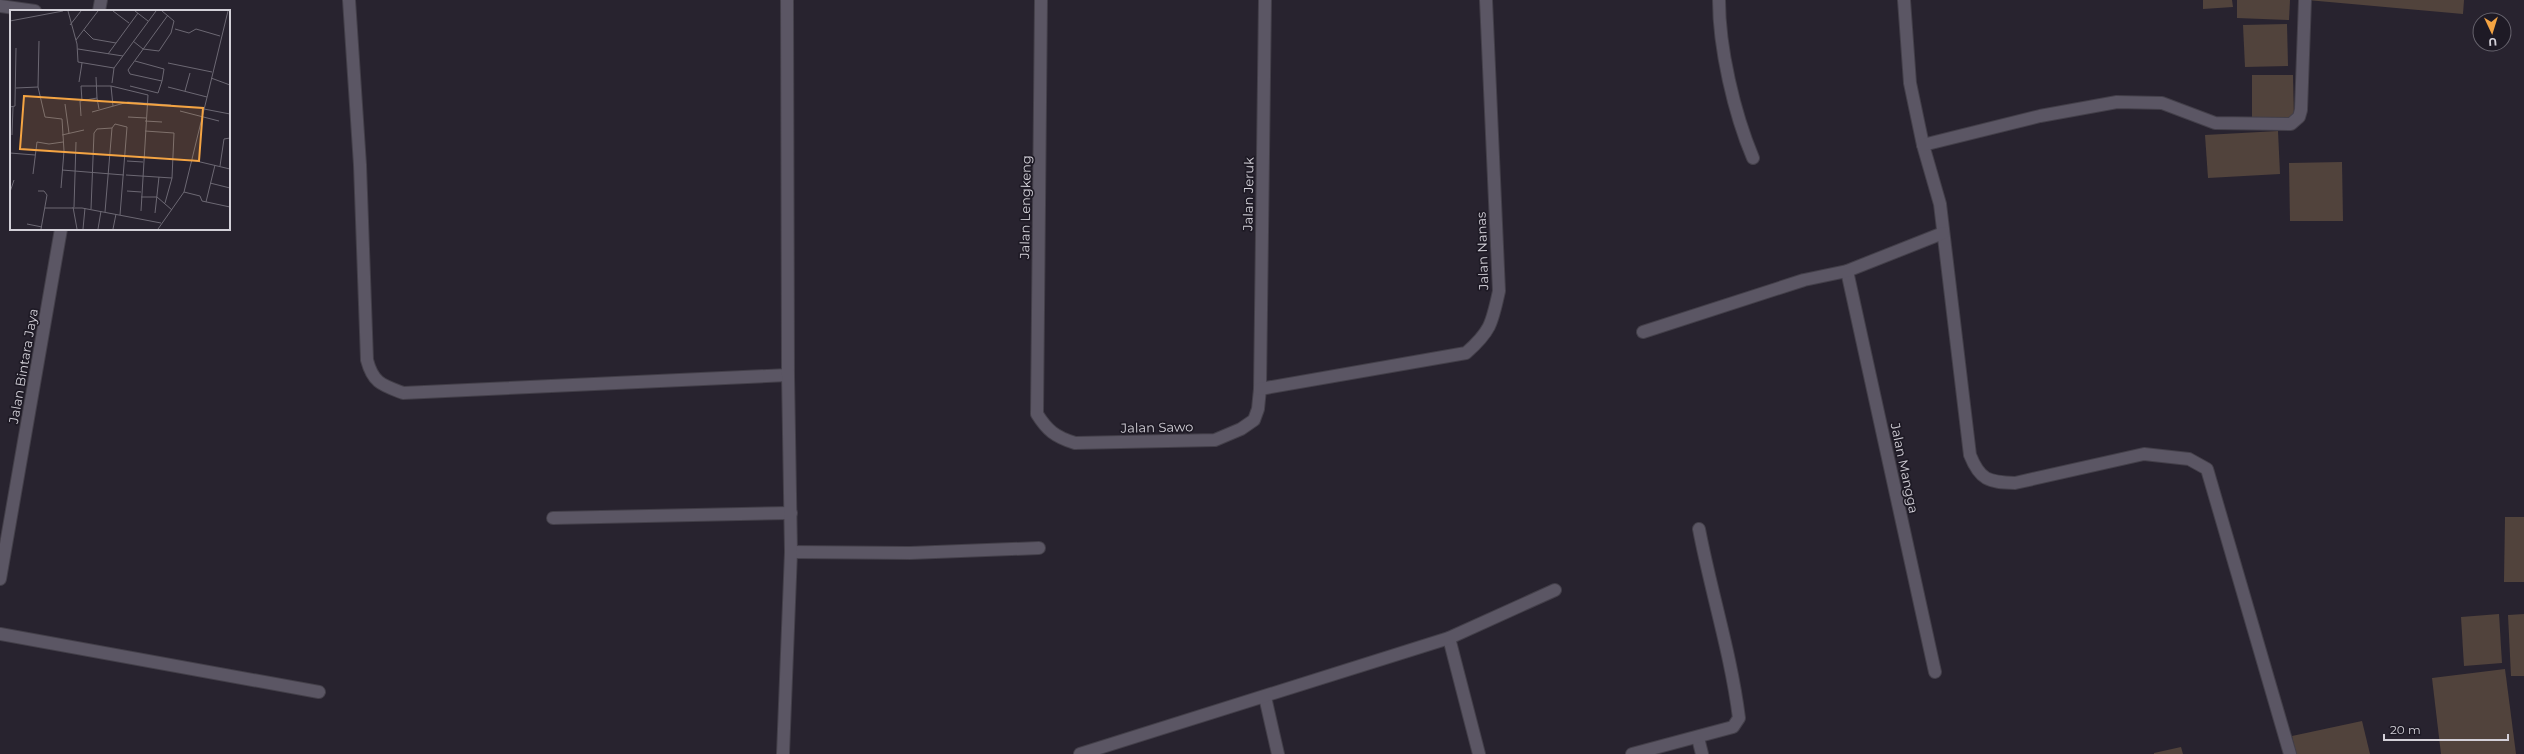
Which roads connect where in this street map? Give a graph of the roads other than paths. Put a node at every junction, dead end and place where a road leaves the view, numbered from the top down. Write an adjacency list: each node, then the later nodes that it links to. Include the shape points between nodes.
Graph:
1 (101, 0): 12 (street)
2 (349, 0): 19 (street, via 360,165 367,360 371,375 381,384 403,393)
3 (787, 0): 19 (street)
4 (1041, 0): 21 (street, Jalan Lengkeng)
5 (1265, 0): 20 (street, Jalan Jeruk)
6 (1486, 0): 20 (street, Jalan Nanas, via 1499,291 1492,321 1484,337 1466,353)
7 (1720, 0): 14 (street, via 1719,32 1740,120)
8 (1904, 0): 13 (street, via 1910,83)
9 (2305, 0): 13 (street, via 2300,110 2299,117 2291,124 2215,123 2162,103 2117,102 2040,116)
10 (0, 6): 11 (street)
11 (28, 10)
12 (99, 10)
13 (1922, 145): 16 (street, via 1940,204)
14 (1753, 158)
15 (61, 230): 27 (street, Jalan Bintara Jaya)
16 (1943, 233): 17 (street); 41 (street, via 1970,455 1977,472 1995,482 2015,483 2144,454 2189,459 2207,469)
17 (1847, 271): 18 (street, via 1804,280); 31 (street, Jalan Mangga)
18 (1643, 332)
19 (788, 375): 22 (street)
20 (1260, 389): 21 (street, Jalan Sawo, via 1254,420 1242,429 1215,440 1075,443 1058,438 1047,429)
21 (1037, 414)
22 (791, 513): 23 (street); 26 (street)
23 (553, 518)
24 (1699, 529): 34 (street, via 1736,694 1739,718 1733,727)
25 (1039, 548): 26 (street, via 910,553)
26 (791, 552): 35 (street)
27 (0, 579)
28 (1555, 590): 30 (street)
29 (0, 634): 32 (street)
30 (1449, 638): 33 (street, via 1345,669); 38 (street)
31 (1935, 672)
32 (319, 692)
33 (1265, 697): 36 (street); 37 (street)
34 (1698, 738): 39 (street); 40 (street)
35 (782, 754)
36 (1080, 754)
37 (1278, 754)
38 (1479, 754)
39 (1632, 754)
40 (1702, 754)
41 (2290, 754)

